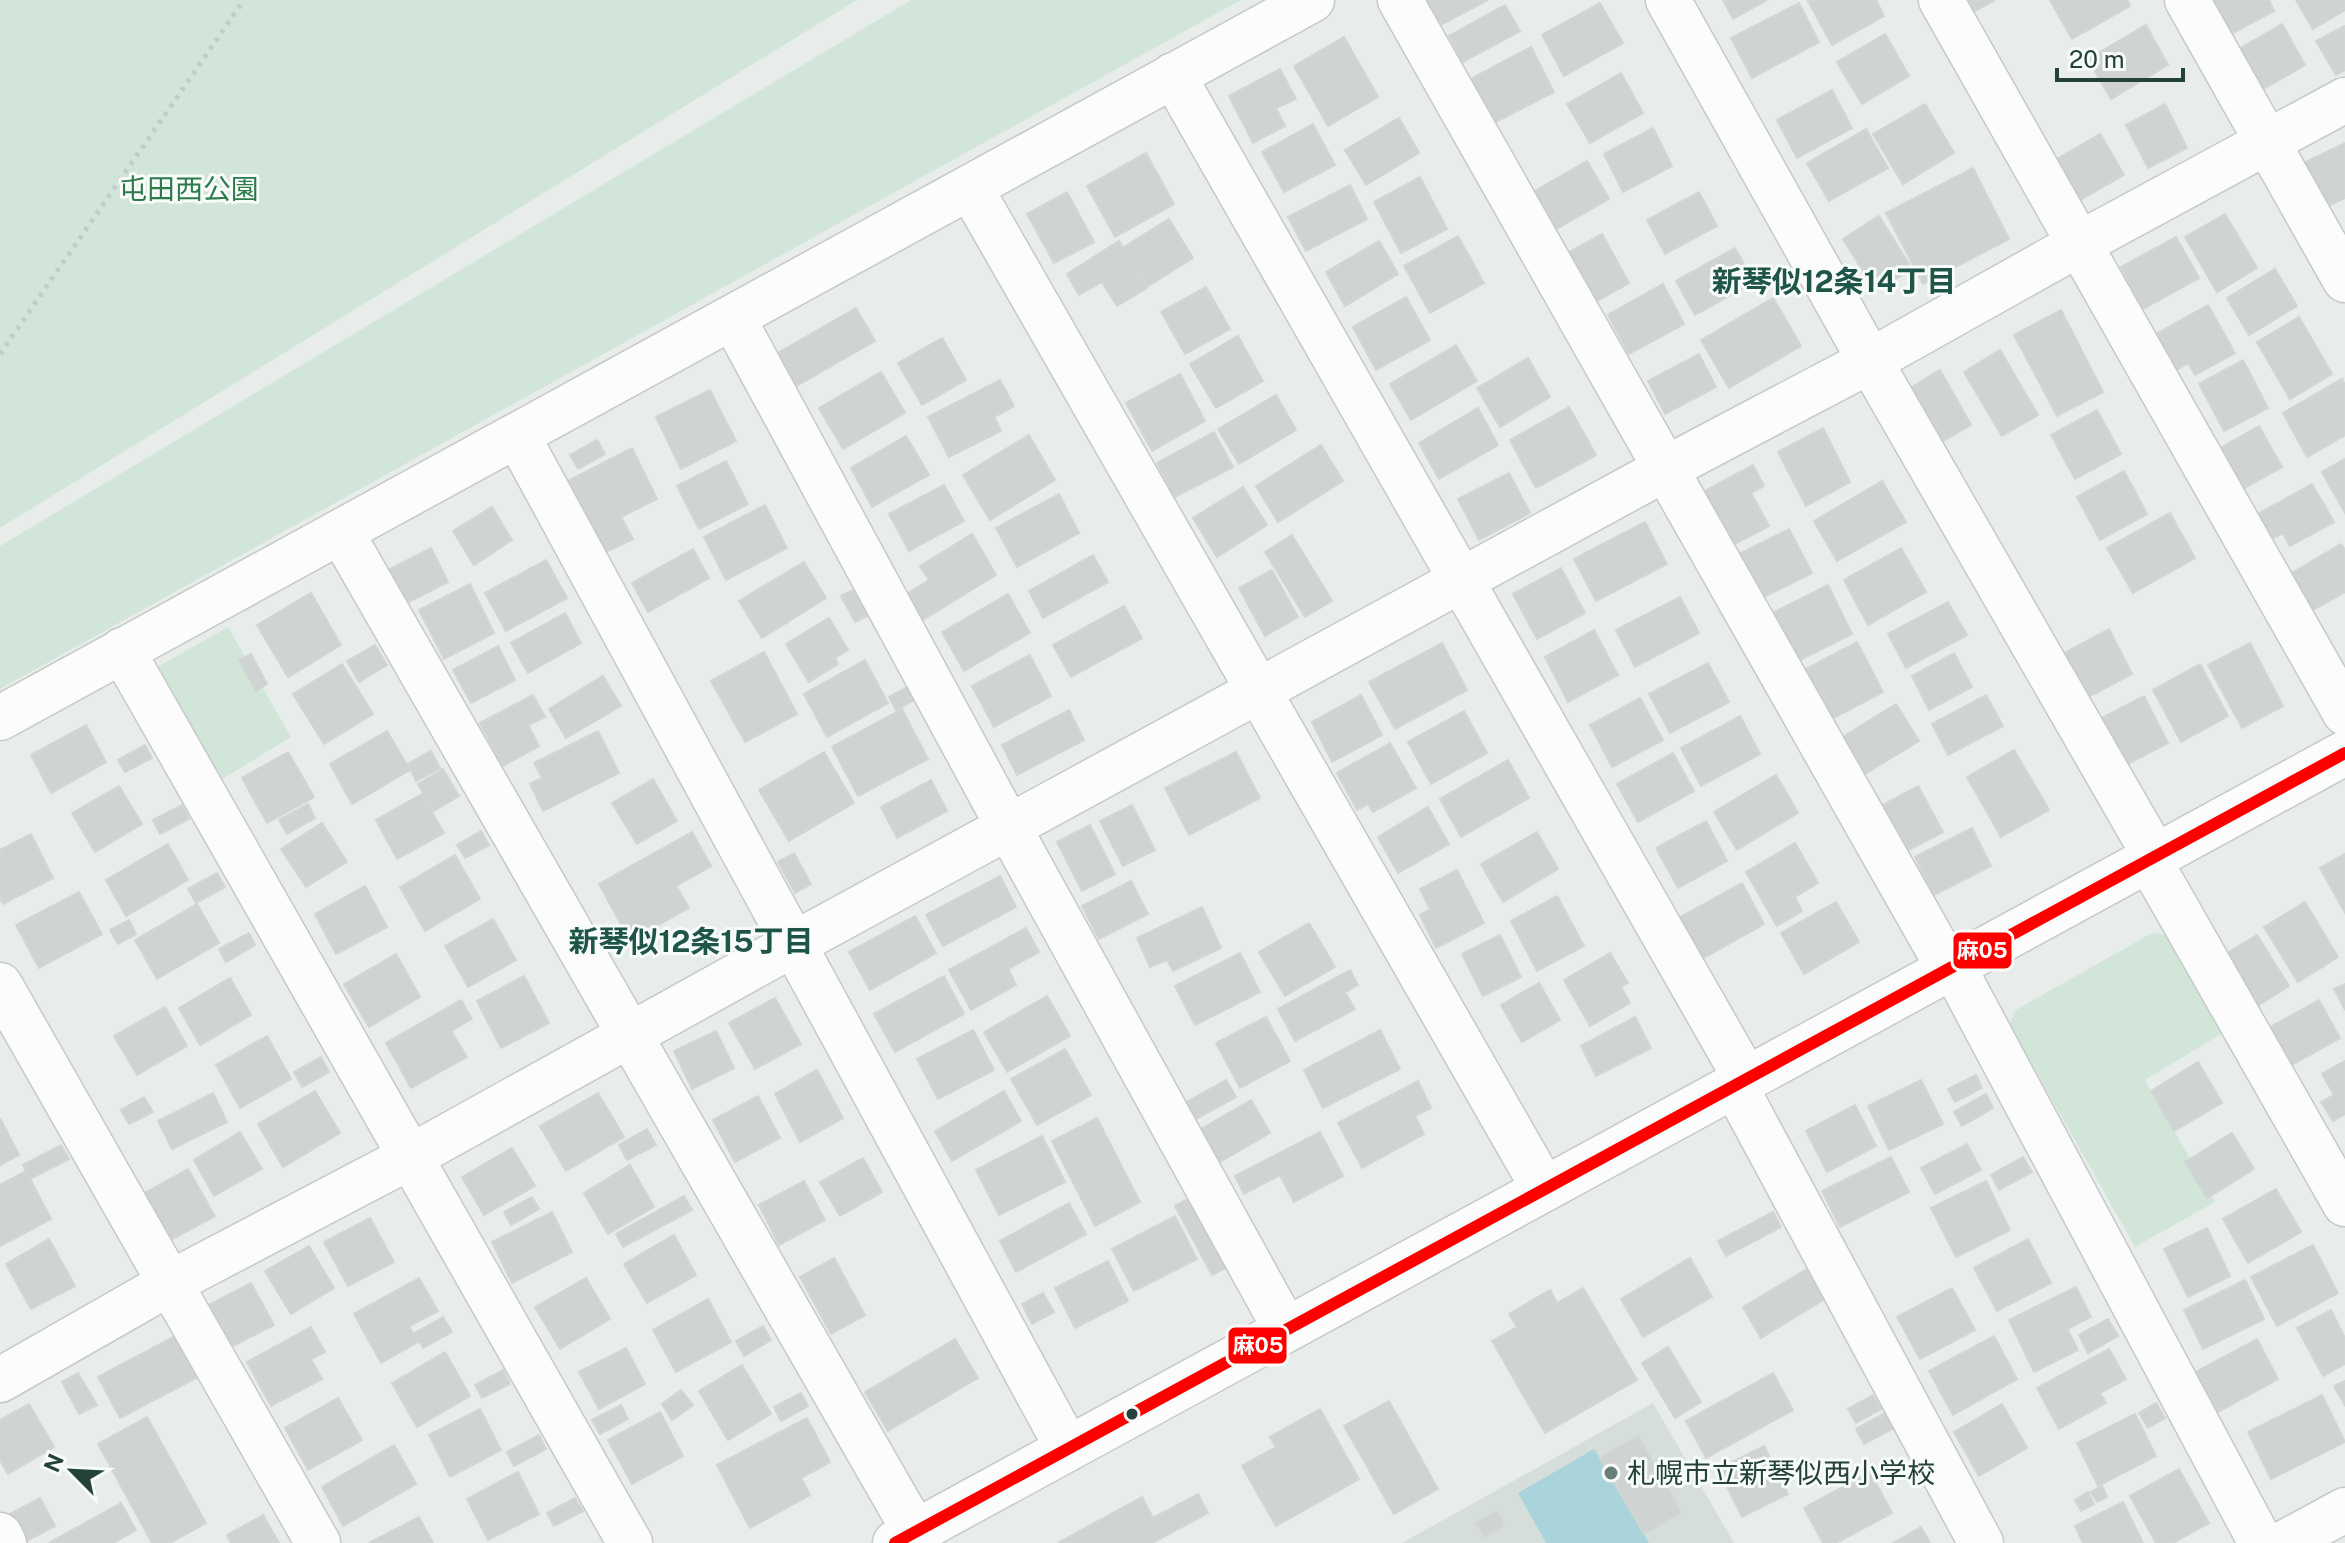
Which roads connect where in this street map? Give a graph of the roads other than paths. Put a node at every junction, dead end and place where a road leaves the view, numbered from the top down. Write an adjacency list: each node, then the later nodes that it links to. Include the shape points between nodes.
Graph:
1 (1312, 0): 6 (street)
2 (1400, 0): 15 (street)
3 (1668, 0): 13 (street)
4 (1941, 0): 10 (street)
5 (2187, 0): 8 (street)
6 (1173, 75): 9 (street); 17 (street)
7 (2345, 100): 8 (street)
8 (2267, 143): 10 (street); 11 (street)
9 (971, 189): 12 (street); 19 (street)
10 (2079, 244): 13 (street); 21 (street)
11 (2345, 280)
12 (733, 318): 14 (street); 22 (street)
13 (1870, 361): 15 (street); 23 (street)
14 (517, 435): 16 (street); 24 (street)
15 (1665, 469): 17 (street); 25 (street)
16 (341, 532): 18 (street); 27 (street)
17 (1461, 580): 19 (street); 28 (street)
18 (122, 650): 20 (street); 29 (street)
19 (1259, 691): 22 (street); 30 (street)
20 (0, 718)
21 (2344, 745): 23 (street)
22 (1009, 828): 24 (street); 33 (street)
23 (2152, 858): 25 (street); 31 (street)
24 (794, 944): 27 (street); 35 (street)
25 (1951, 968): 28 (street); 43 (street)
26 (0, 985): 32 (street)
27 (628, 1035): 29 (street); 38 (street)
28 (1740, 1082): 30 (street); 42 (street)
29 (410, 1157): 32 (street); 41 (street)
30 (1544, 1189): 33 (street)
31 (2345, 1204)
32 (170, 1283): 34 (street); 40 (street)
33 (1286, 1330): 35 (street)
34 (0, 1380)
35 (1068, 1449): 38 (street)
36 (2345, 1510): 44 (street)
37 (0, 1535): 39 (street)
38 (905, 1538)
39 (4, 1543)
40 (318, 1543)
41 (630, 1543)
42 (1981, 1543)
43 (2261, 1543)
44 (2284, 1543)

